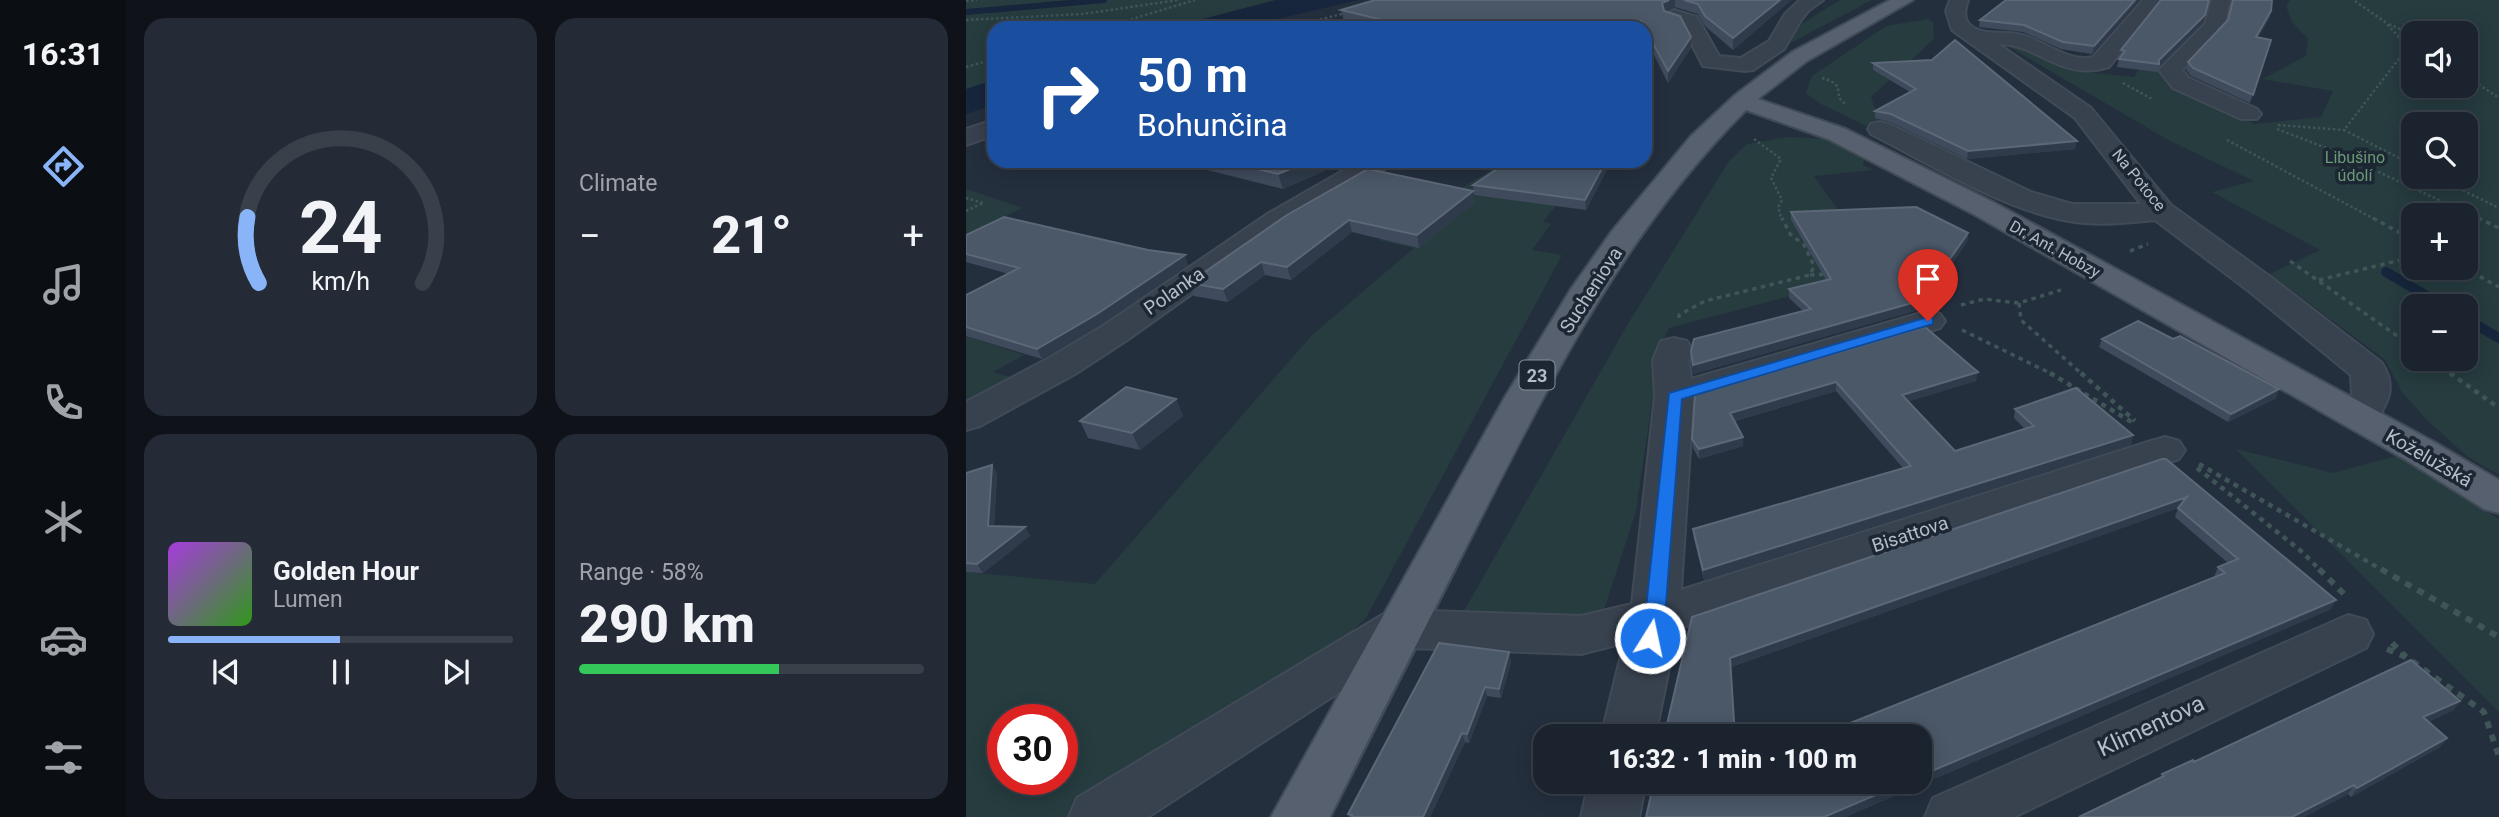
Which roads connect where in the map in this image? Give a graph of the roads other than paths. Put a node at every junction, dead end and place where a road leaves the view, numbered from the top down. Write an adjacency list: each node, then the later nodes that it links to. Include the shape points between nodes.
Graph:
1 (1814, 0): 7 (street, via 1792,18 1777,45 1745,65 1711,61 1690,20)
2 (1904, 0): 10 (main road, Sucheniova / 23, via 1838,32)
3 (1959, 0): 9 (street, Na Potoce, via 1955,11 1959,26)
4 (2153, 0): 9 (street, via 2101,62 2091,66 2014,39)
5 (2221, 0): 11 (street, via 2214,26 2170,70 2181,83)
6 (1693, 5): 7 (street)
7 (1674, 16): 8 (street)
8 (1653, 24)
9 (1973, 38): 19 (street, Na Potoce, via 2083,113)
10 (1751, 93): 14 (main road, Dr. Ant. Hobzy); 16 (main road, Sucheniova / 23); 18 (main road, via 1953,181)
11 (2257, 119)
12 (1881, 129): 19 (street, Dr. Ant. Hobzy, via 2046,206 2121,215)
13 (987, 130): 15 (street)
14 (1837, 134): 16 (main road, via 1812,131); 18 (main road, Dr. Ant. Hobzy)
15 (966, 137)
16 (1704, 139): 27 (main road, Sucheniova / 23, via 1661,187 1604,265 1516,408)
17 (1368, 168): 24 (street, Polanka, via 1279,219 1083,353)
18 (1984, 209): 23 (main road, Dr. Ant. Hobzy)
19 (2161, 211): 23 (street, Na Potoce, via 2368,370 2374,391)
20 (1928, 321): 22 (street)
21 (1674, 349): 22 (street)
22 (1674, 396): 29 (street)
23 (2359, 417): 26 (main road, Koželužská)
24 (966, 418)
25 (2162, 444): 29 (street, Bisattova)
26 (2499, 499)
27 (1399, 629): 29 (street, Bisattova); 32 (street); 33 (main road, Sucheniova / 23)
28 (2348, 634): 35 (street, Klimentova)
29 (1650, 638): 30 (street)
30 (1631, 724)
31 (1615, 794): 34 (street)
32 (1098, 817)
33 (1300, 817)
34 (1610, 817)
35 (1954, 817)

